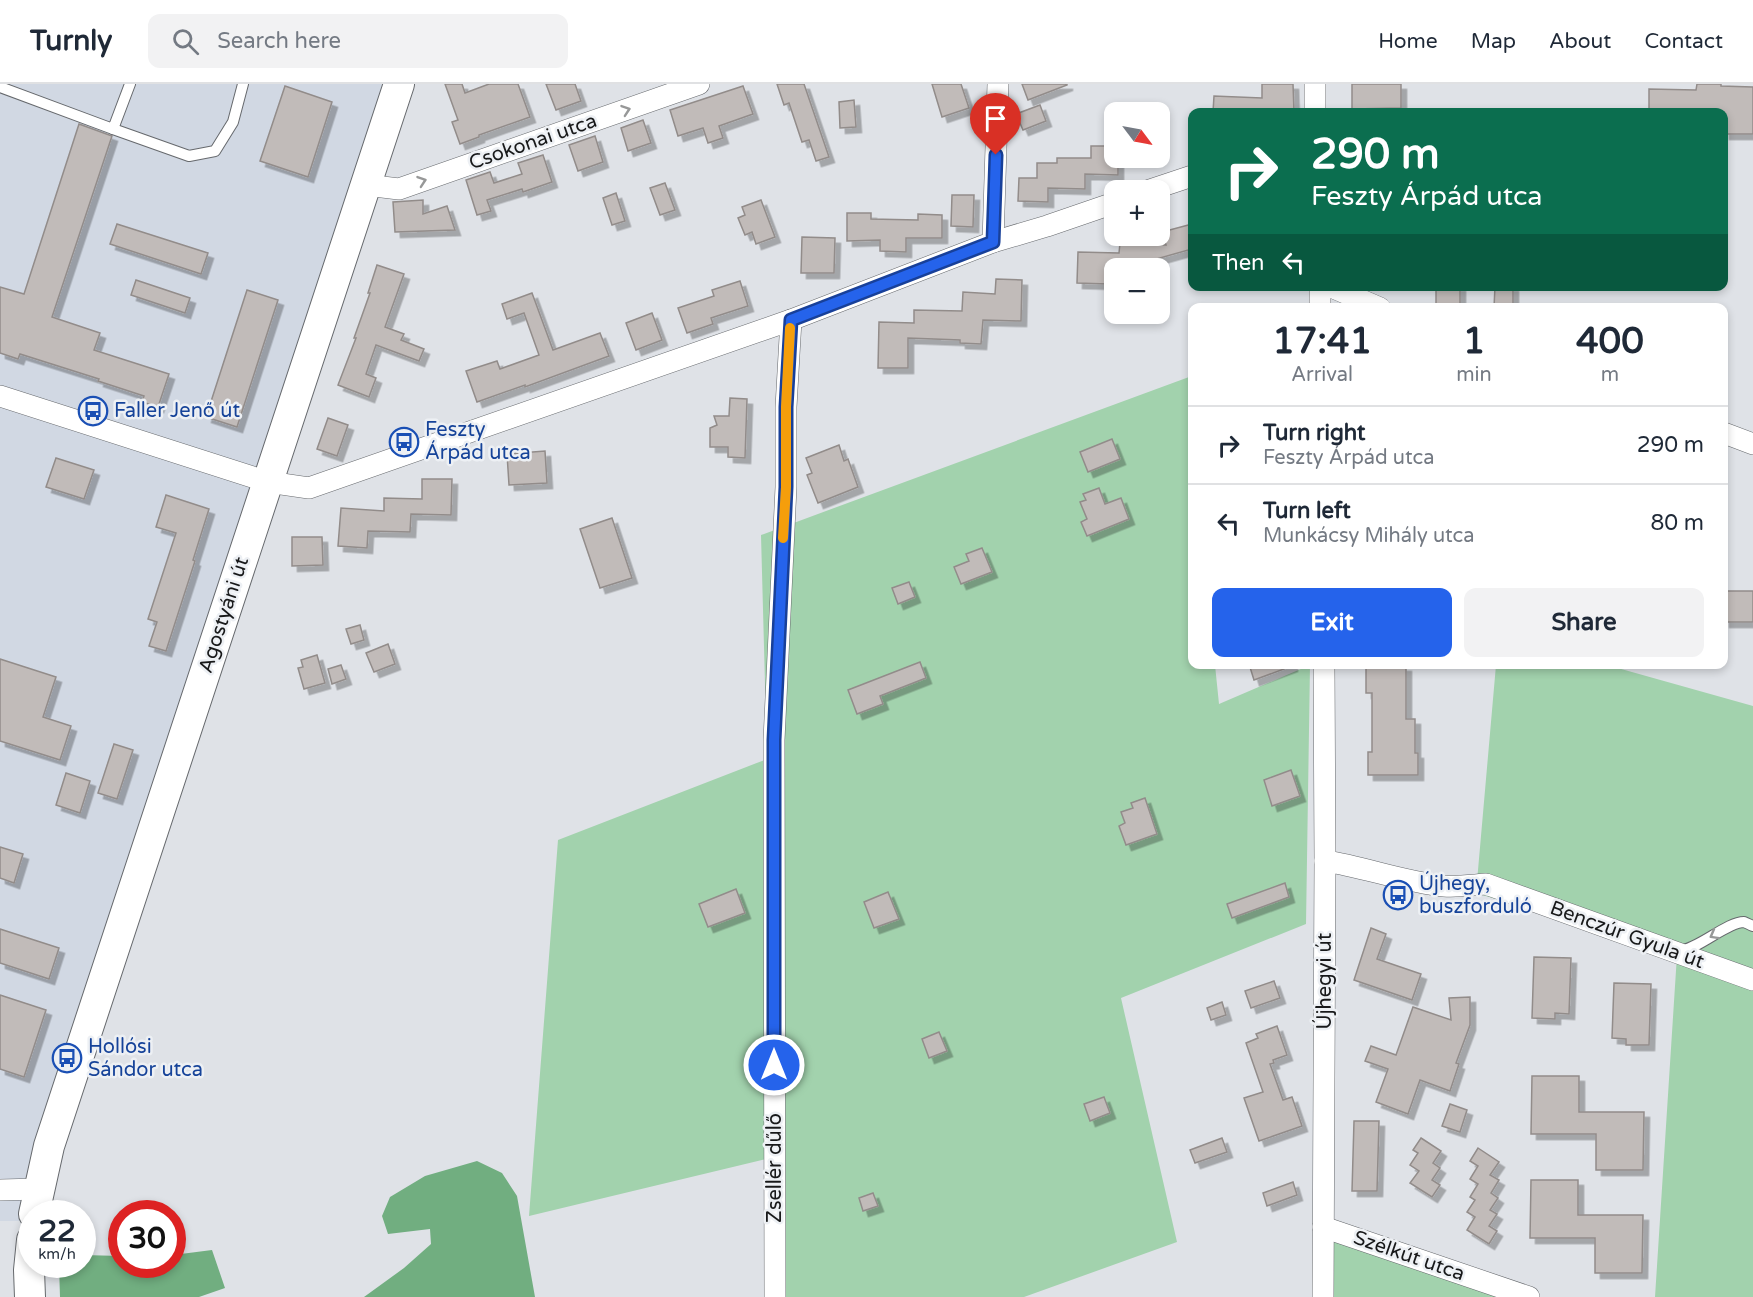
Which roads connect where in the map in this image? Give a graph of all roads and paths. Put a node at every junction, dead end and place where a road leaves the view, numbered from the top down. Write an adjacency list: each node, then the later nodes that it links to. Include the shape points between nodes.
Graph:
1 (130, 84): 9 (lane)
2 (243, 84): 9 (lane, via 233,122 215,151 189,156)
3 (399, 84): 12 (main road, Agostyáni út)
4 (699, 84): 12 (street, Csokonai utca, one-way to 4, via 399,189)
5 (998, 84): 14 (street)
6 (1315, 84): 8 (street)
7 (0, 87): 9 (lane)
8 (1315, 108)
9 (113, 129)
10 (1188, 177): 11 (street)
11 (1170, 183)
12 (366, 185): 21 (main road, Agostyáni út)
13 (1104, 206): 14 (street)
14 (993, 242): 17 (street)
15 (1341, 291): 16 (street)
16 (1368, 303)
17 (791, 320): 21 (street, via 309,488); 33 (street, Zsellér dűlő, via 774,740)
18 (0, 396): 21 (street)
19 (1728, 435): 20 (street)
20 (1753, 444)
21 (268, 482): 29 (main road, Agostyáni út, via 49,1146)
22 (1324, 669): 23 (street, Újhegyi út)
23 (1325, 861): 25 (street, Benczúr Gyula út, via 1446,886 1486,884); 30 (street, Újhegyi út)
24 (1753, 926): 25 (lane, one-way to 25, via 1743,922 1689,949)
25 (1675, 951): 26 (street, Benczúr Gyula út)
26 (1752, 978)
27 (0, 1190): 28 (street)
28 (33, 1200)
29 (36, 1200)
30 (1323, 1227): 34 (street, Újhegyi út); 35 (street, Szélkút utca)
31 (29, 1278): 32 (main road)
32 (30, 1297)
33 (775, 1297)
34 (1323, 1297)
35 (1529, 1297)

